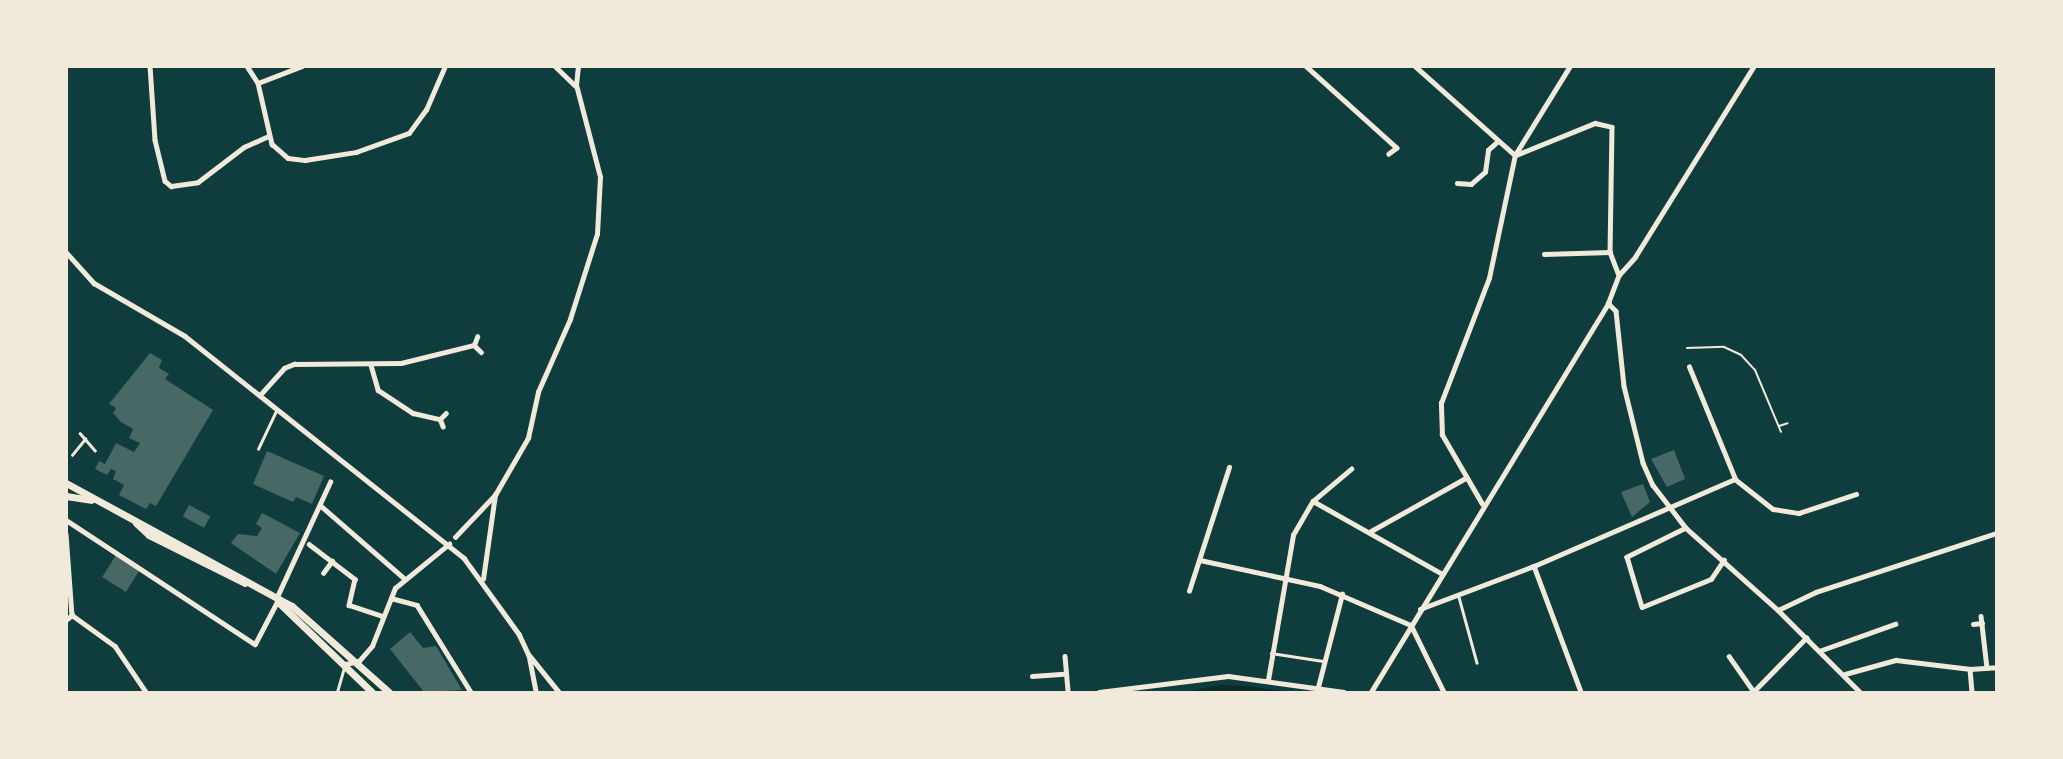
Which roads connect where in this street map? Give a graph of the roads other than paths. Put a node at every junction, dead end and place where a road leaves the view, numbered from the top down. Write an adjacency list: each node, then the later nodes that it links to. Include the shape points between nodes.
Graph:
1 (150, 66): 13 (street, via 155,141 165,181 171,186 198,182 244,147)
2 (247, 66): 11 (street)
3 (302, 66): 11 (street)
4 (445, 66): 13 (street, via 426,110 409,133 356,152 305,160 279,152)
5 (555, 66): 12 (street)
6 (578, 66): 12 (street)
7 (1306, 66): 15 (street, via 1397,148)
8 (1415, 66): 14 (street)
9 (1570, 66): 16 (street)
10 (1754, 66): 21 (street, via 1635,257)
11 (258, 83): 13 (street)
12 (576, 85): 45 (street, via 600,177 597,234 570,319 538,392 528,438)
13 (269, 136)
14 (1498, 141): 16 (street); 17 (street, via 1488,150 1485,172 1471,184)
15 (1389, 154)
16 (1515, 155): 19 (street, via 1595,122 1612,127); 40 (street, via 1489,278 1441,403 1443,435)
17 (1457, 183)
18 (66, 252): 28 (street, via 94,283 185,336)
19 (1610, 252): 20 (street); 21 (street)
20 (1544, 254)
21 (1619, 275): 22 (street)
22 (1608, 303): 49 (street); 51 (street, via 1616,311 1620,363 1643,463)
23 (477, 337): 24 (street)
24 (474, 345): 25 (street); 26 (street)
25 (481, 352)
26 (371, 365): 28 (street, via 294,364 284,368); 31 (street, via 378,390 413,413)
27 (1689, 367): 41 (street)
28 (260, 395): 29 (street)
29 (277, 409): 35 (lane); 59 (street)
30 (446, 413): 31 (street)
31 (440, 419): 32 (street)
32 (443, 426)
33 (80, 433): 34 (lane)
34 (85, 439): 36 (lane); 37 (lane)
35 (258, 449)
36 (95, 450)
37 (72, 455)
38 (1230, 467): 60 (street)
39 (1351, 469): 48 (street)
40 (1466, 478): 49 (street); 54 (street)
41 (1735, 479): 44 (street, via 1748,494 1773,509 1799,513); 51 (street)
42 (330, 482): 50 (street)
43 (66, 483): 47 (highway)
44 (1856, 494)
45 (495, 495): 57 (street); 68 (street)
46 (66, 496): 47 (highway)
47 (92, 500): 73 (highway)
48 (1313, 501): 54 (street); 66 (street, via 1293,535)
49 (1482, 504): 65 (street)
50 (320, 505): 67 (street); 73 (street)
51 (1669, 507): 53 (street); 63 (street)
52 (66, 520): 73 (street, via 255,644)
53 (1686, 528): 61 (street); 61 (street, via 1627,556 1642,607 1711,579)
54 (1370, 531): 65 (street)
55 (1997, 533): 75 (street, via 1816,592)
56 (66, 534): 76 (street)
57 (455, 537)
58 (309, 544): 62 (street)
59 (449, 544): 67 (street); 68 (street)
60 (1200, 560): 66 (street); 69 (street)
61 (1724, 560): 75 (street)
62 (332, 561): 64 (street); 77 (street, via 355,579 349,605)
63 (1534, 566): 71 (street); 114 (street)
64 (323, 573)
65 (1441, 573): 74 (street)
66 (1282, 576): 70 (street); 86 (street)
67 (404, 578): 72 (street)
68 (483, 579): 87 (street)
69 (1189, 591)
70 (1342, 594): 83 (street); 91 (street)
71 (1459, 597): 74 (street); 92 (lane)
72 (390, 598): 77 (street); 106 (street, via 416,604)
73 (276, 601): 90 (highway, via 292,606); 93 (highway)
74 (1419, 609): 83 (street)
75 (1778, 610): 84 (street)
76 (72, 615): 79 (street); 102 (street, via 115,646)
77 (383, 616): 90 (street, via 372,646)
78 (1981, 616): 80 (street)
79 (66, 620)
80 (1982, 623): 82 (street); 95 (street)
81 (1895, 624): 85 (street)
82 (1973, 624)
83 (1411, 625): 112 (street); 113 (street)
84 (1806, 639): 85 (street); 115 (street)
85 (1818, 651): 98 (street)
86 (1271, 653): 91 (lane); 100 (street)
87 (529, 655): 107 (street); 108 (street)
88 (1065, 656): 97 (street)
89 (1729, 656): 115 (street)
90 (359, 661): 93 (street); 105 (highway)
91 (1324, 661): 101 (street)
92 (1477, 663)
93 (345, 664): 103 (lane); 104 (highway)
94 (1997, 667): 95 (street)
95 (1987, 668): 96 (street)
96 (1970, 669): 98 (street, via 1896,660); 117 (street)
97 (1064, 674): 99 (street); 109 (street)
98 (1845, 674): 116 (street)
99 (1032, 676)
100 (1268, 680): 101 (street); 110 (street, via 1228,676)
101 (1318, 687): 111 (street)
102 (146, 692)
103 (337, 692)
104 (372, 692)
105 (389, 692)
106 (471, 692)
107 (536, 692)
108 (559, 692)
109 (1068, 692)
110 (1099, 692)
111 (1344, 692)
112 (1371, 692)
113 (1444, 692)
114 (1581, 692)
115 (1754, 692)
116 (1860, 692)
117 (1972, 692)

